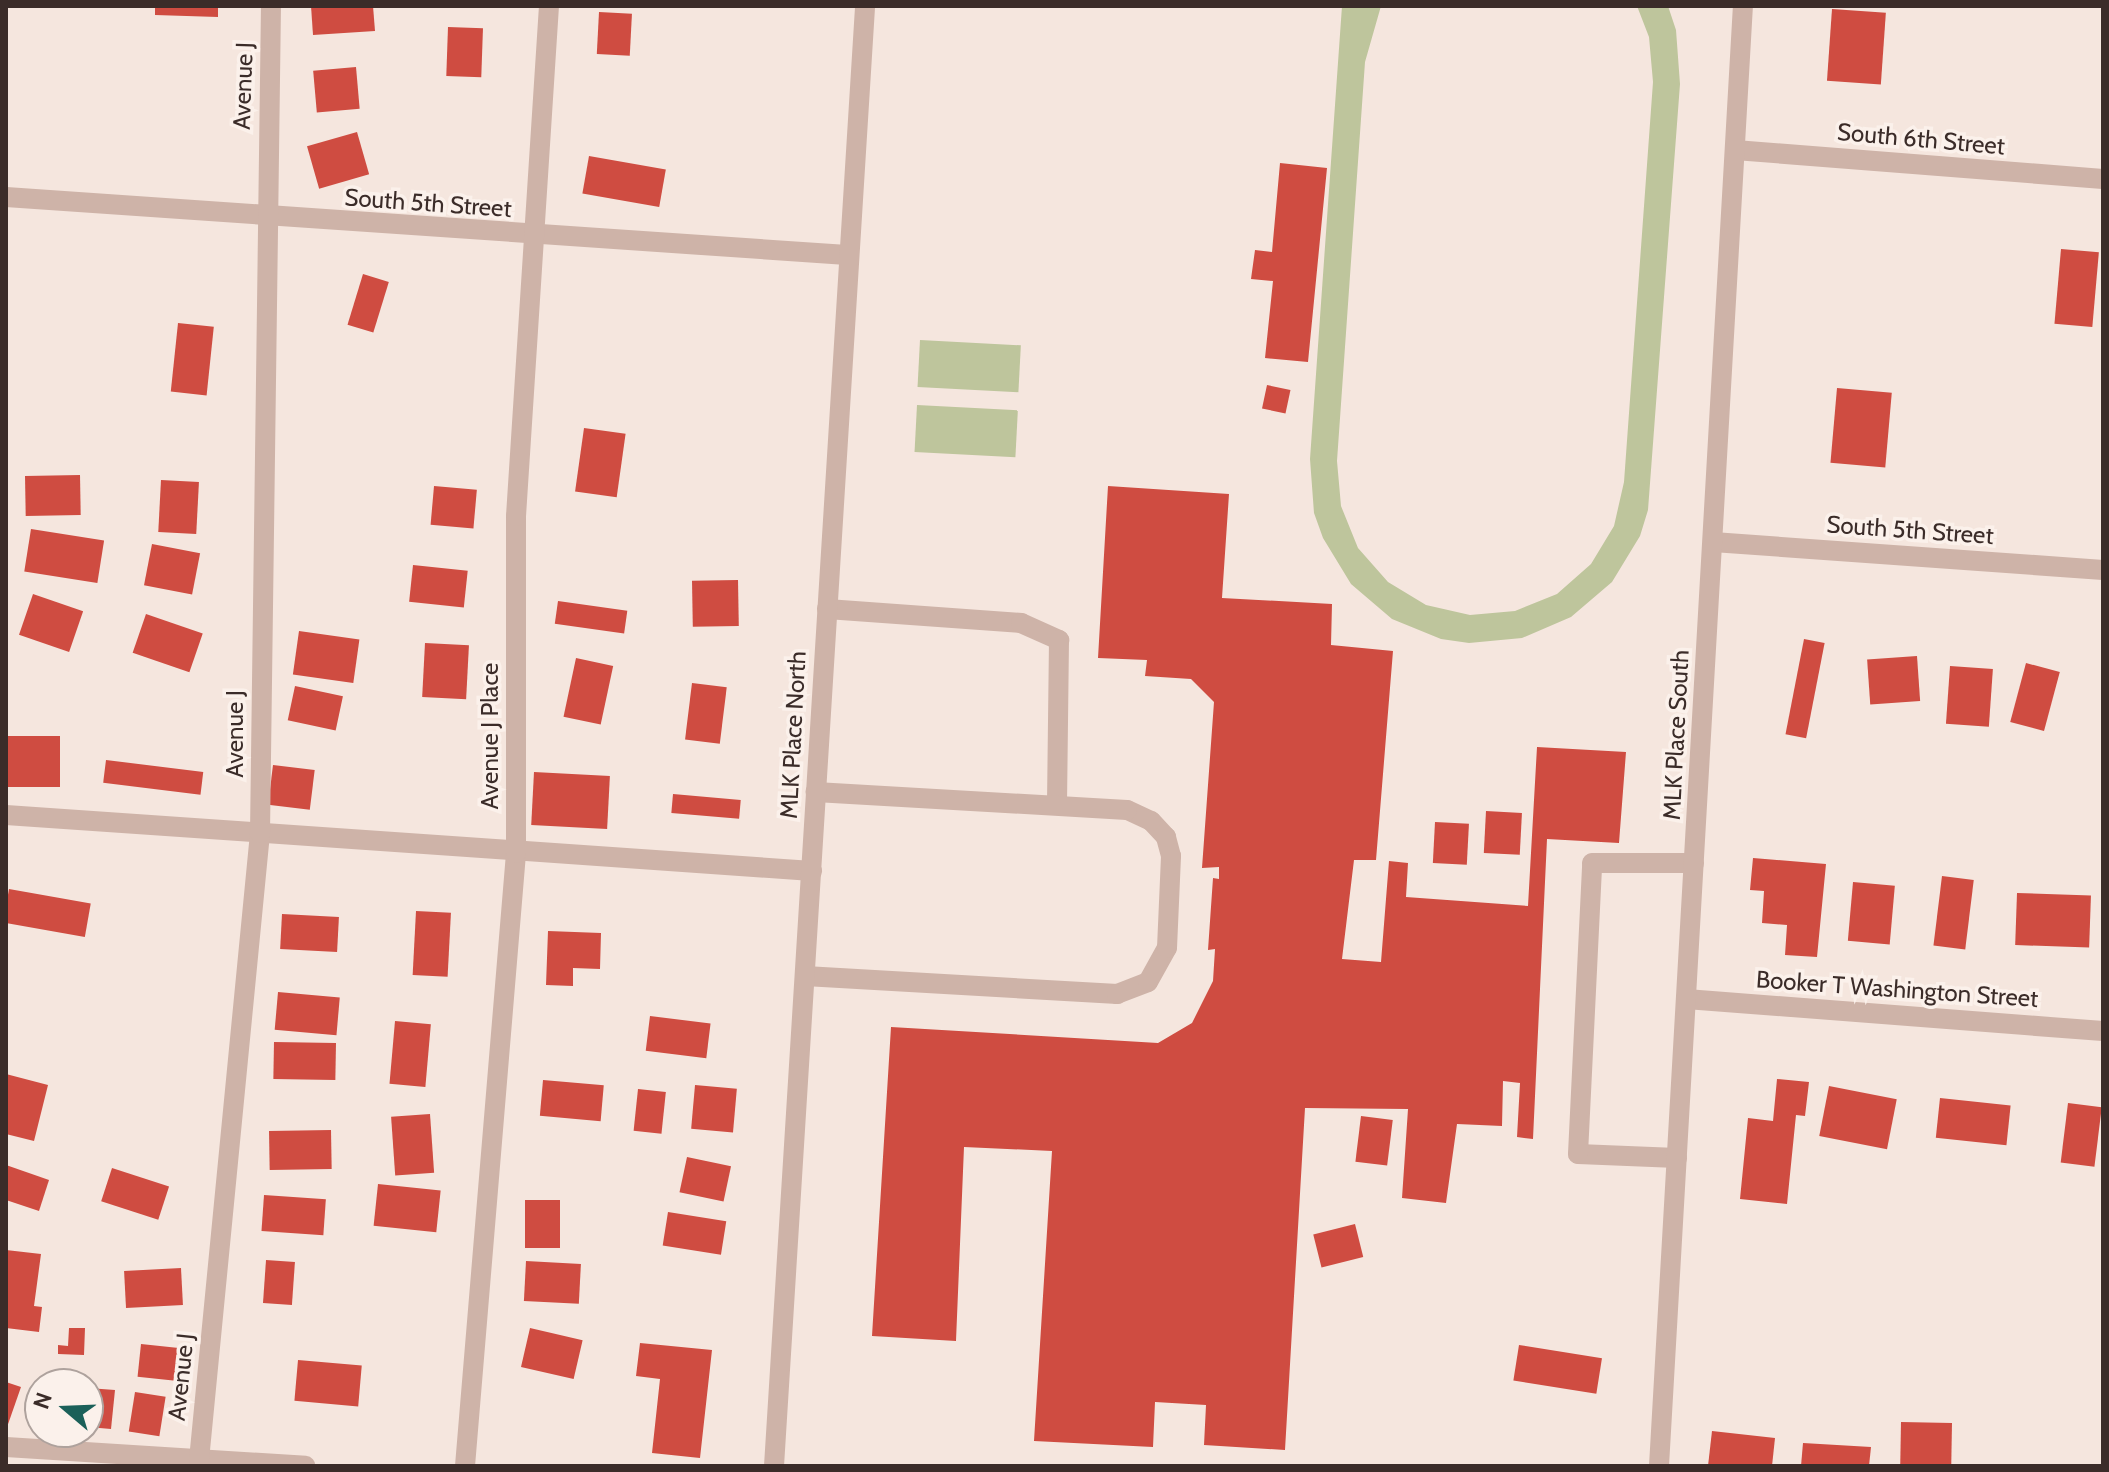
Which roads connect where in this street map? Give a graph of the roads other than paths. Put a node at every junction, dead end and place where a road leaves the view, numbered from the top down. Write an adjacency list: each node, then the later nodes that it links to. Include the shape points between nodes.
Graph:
1 (271, 6): 8 (street, Avenue J)
2 (549, 6): 9 (street, Avenue J Place)
3 (865, 6): 10 (street, MLK Place North)
4 (1743, 6): 5 (street, MLK Place South)
5 (1735, 150): 6 (street, South 6th Street); 11 (street, MLK Place South)
6 (2103, 179)
7 (6, 197): 8 (street, South 5th Street)
8 (265, 217): 9 (street, South 5th Street); 17 (street, Avenue J)
9 (536, 237): 10 (street, South 5th Street); 18 (street, Avenue J Place, via 516,516)
10 (847, 255): 13 (street, MLK Place North)
11 (1713, 542): 12 (street, South 5th Street); 19 (street, MLK Place South)
12 (2103, 570)
13 (827, 609): 14 (street, MLK Place North); 15 (street, via 1021,623 1059,640)
14 (816, 792): 15 (street); 20 (street, MLK Place North)
15 (1057, 805): 21 (street, via 1127,810 1151,821 1166,837 1171,856 1167,948 1148,982 1117,994)
16 (6, 815): 17 (street)
17 (260, 833): 18 (street); 26 (street, Avenue J)
18 (516, 853): 20 (street); 28 (street, Avenue J Place)
19 (1694, 863): 22 (street, MLK Place South); 24 (street, via 1592,863 1578,1154)
20 (812, 871): 21 (street, MLK Place North)
21 (805, 976): 29 (street, MLK Place North)
22 (1686, 999): 23 (street, Booker T Washington Street); 24 (street, MLK Place South)
23 (2103, 1031)
24 (1677, 1158): 30 (street, MLK Place South)
25 (6, 1447): 26 (street)
26 (199, 1460): 27 (street)
27 (305, 1466)
28 (465, 1466)
29 (774, 1466)
30 (1659, 1466)

